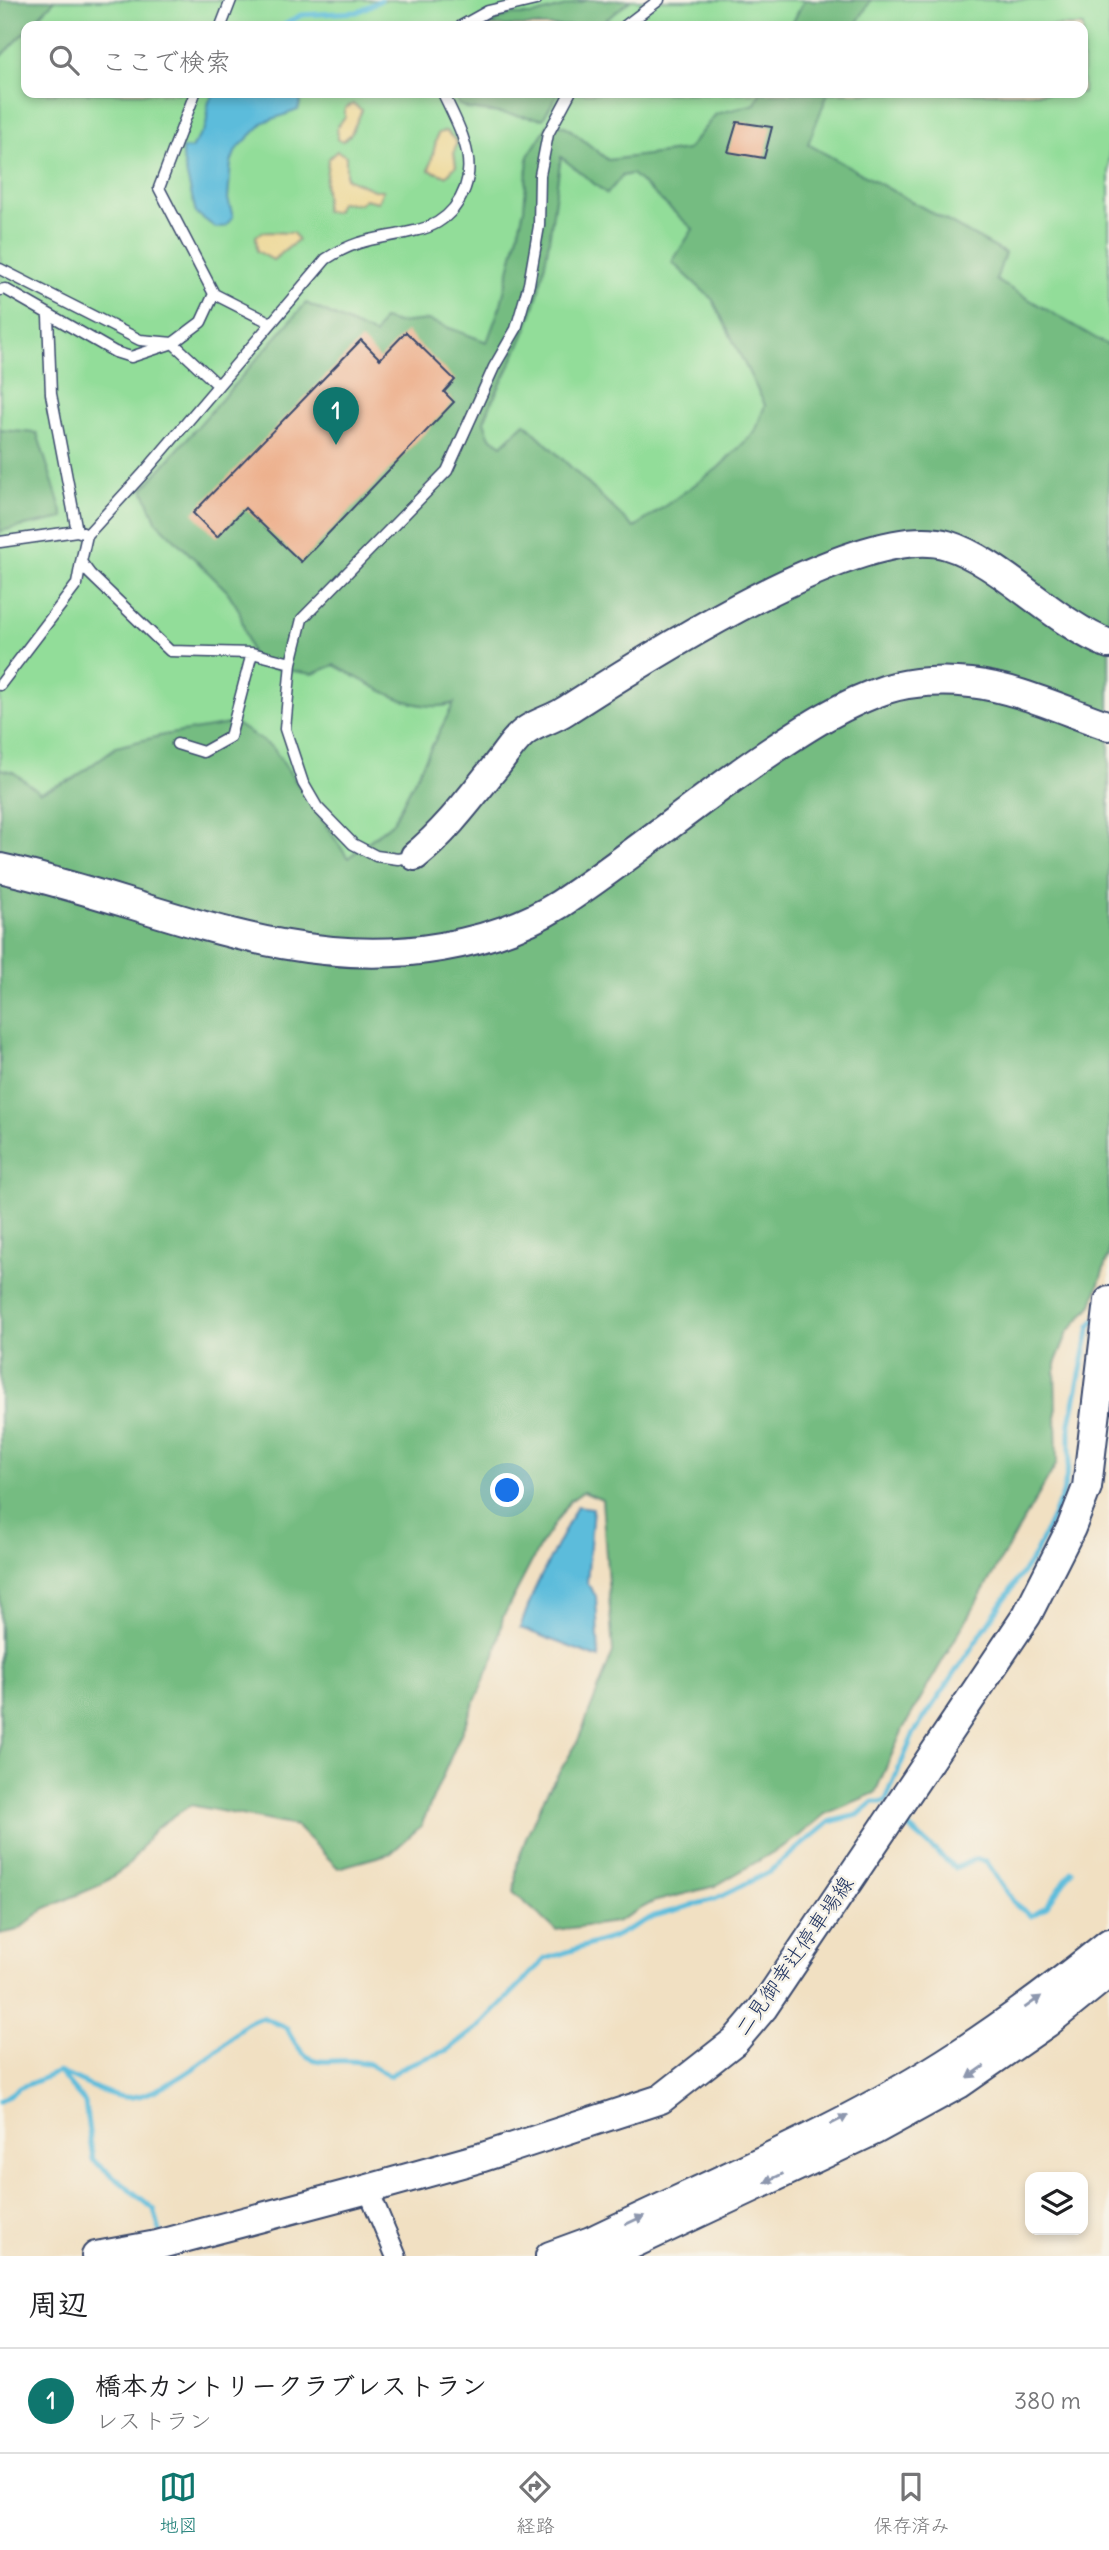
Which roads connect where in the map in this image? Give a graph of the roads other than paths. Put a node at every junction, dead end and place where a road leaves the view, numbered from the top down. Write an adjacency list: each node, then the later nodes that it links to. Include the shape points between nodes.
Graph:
1 (231, 0): 4 (lane)
2 (536, 0): 5 (lane, via 488,11)
3 (659, 0): 6 (lane)
4 (223, 21)
5 (470, 21)
6 (632, 21)
7 (193, 98): 12 (lane, via 159,188)
8 (445, 98): 14 (lane, via 467,147 471,169 463,196 434,225 349,244 326,259)
9 (567, 98): 22 (lane, via 548,134 540,175 539,226 516,329 447,471 302,619)
10 (0, 269): 15 (lane, via 140,340)
11 (0, 290): 13 (lane)
12 (214, 294): 14 (lane); 15 (lane, via 201,323)
13 (48, 316): 15 (lane, via 131,357); 17 (lane, via 51,394)
14 (271, 323): 16 (lane)
15 (173, 343): 16 (lane)
16 (218, 385): 17 (lane)
17 (82, 533): 18 (lane); 19 (lane)
18 (0, 542)
19 (81, 562): 21 (lane, via 170,651); 23 (lane, via 77,584)
20 (1109, 644): 26 (street, via 946,545 918,541 870,548 767,593 525,731 438,837)
21 (252, 653): 22 (lane); 25 (lane, via 230,737 203,752)
22 (291, 663): 26 (lane, via 285,729 303,783 317,807 353,844 376,856)
23 (0, 685)
24 (1109, 726): 27 (street, via 971,683 889,688 819,720 723,783 558,905 514,927 440,947 379,954 328,953 247,938)
25 (177, 744)
26 (415, 856)
27 (0, 868)
28 (1109, 1301): 31 (street, 二見御幸辻停車場線, via 1087,1488 1071,1528 1027,1615 763,2008 735,2041 661,2099)
29 (1109, 1943): 32 (street, one-way to 29, via 958,2054)
30 (1109, 1973): 32 (street, one-way to 32, via 960,2084 875,2130)
31 (368, 2189): 33 (street, 二見御幸辻停車場線, via 165,2243); 34 (street)
32 (599, 2251): 35 (street)
33 (96, 2256)
34 (396, 2256)
35 (550, 2256)

